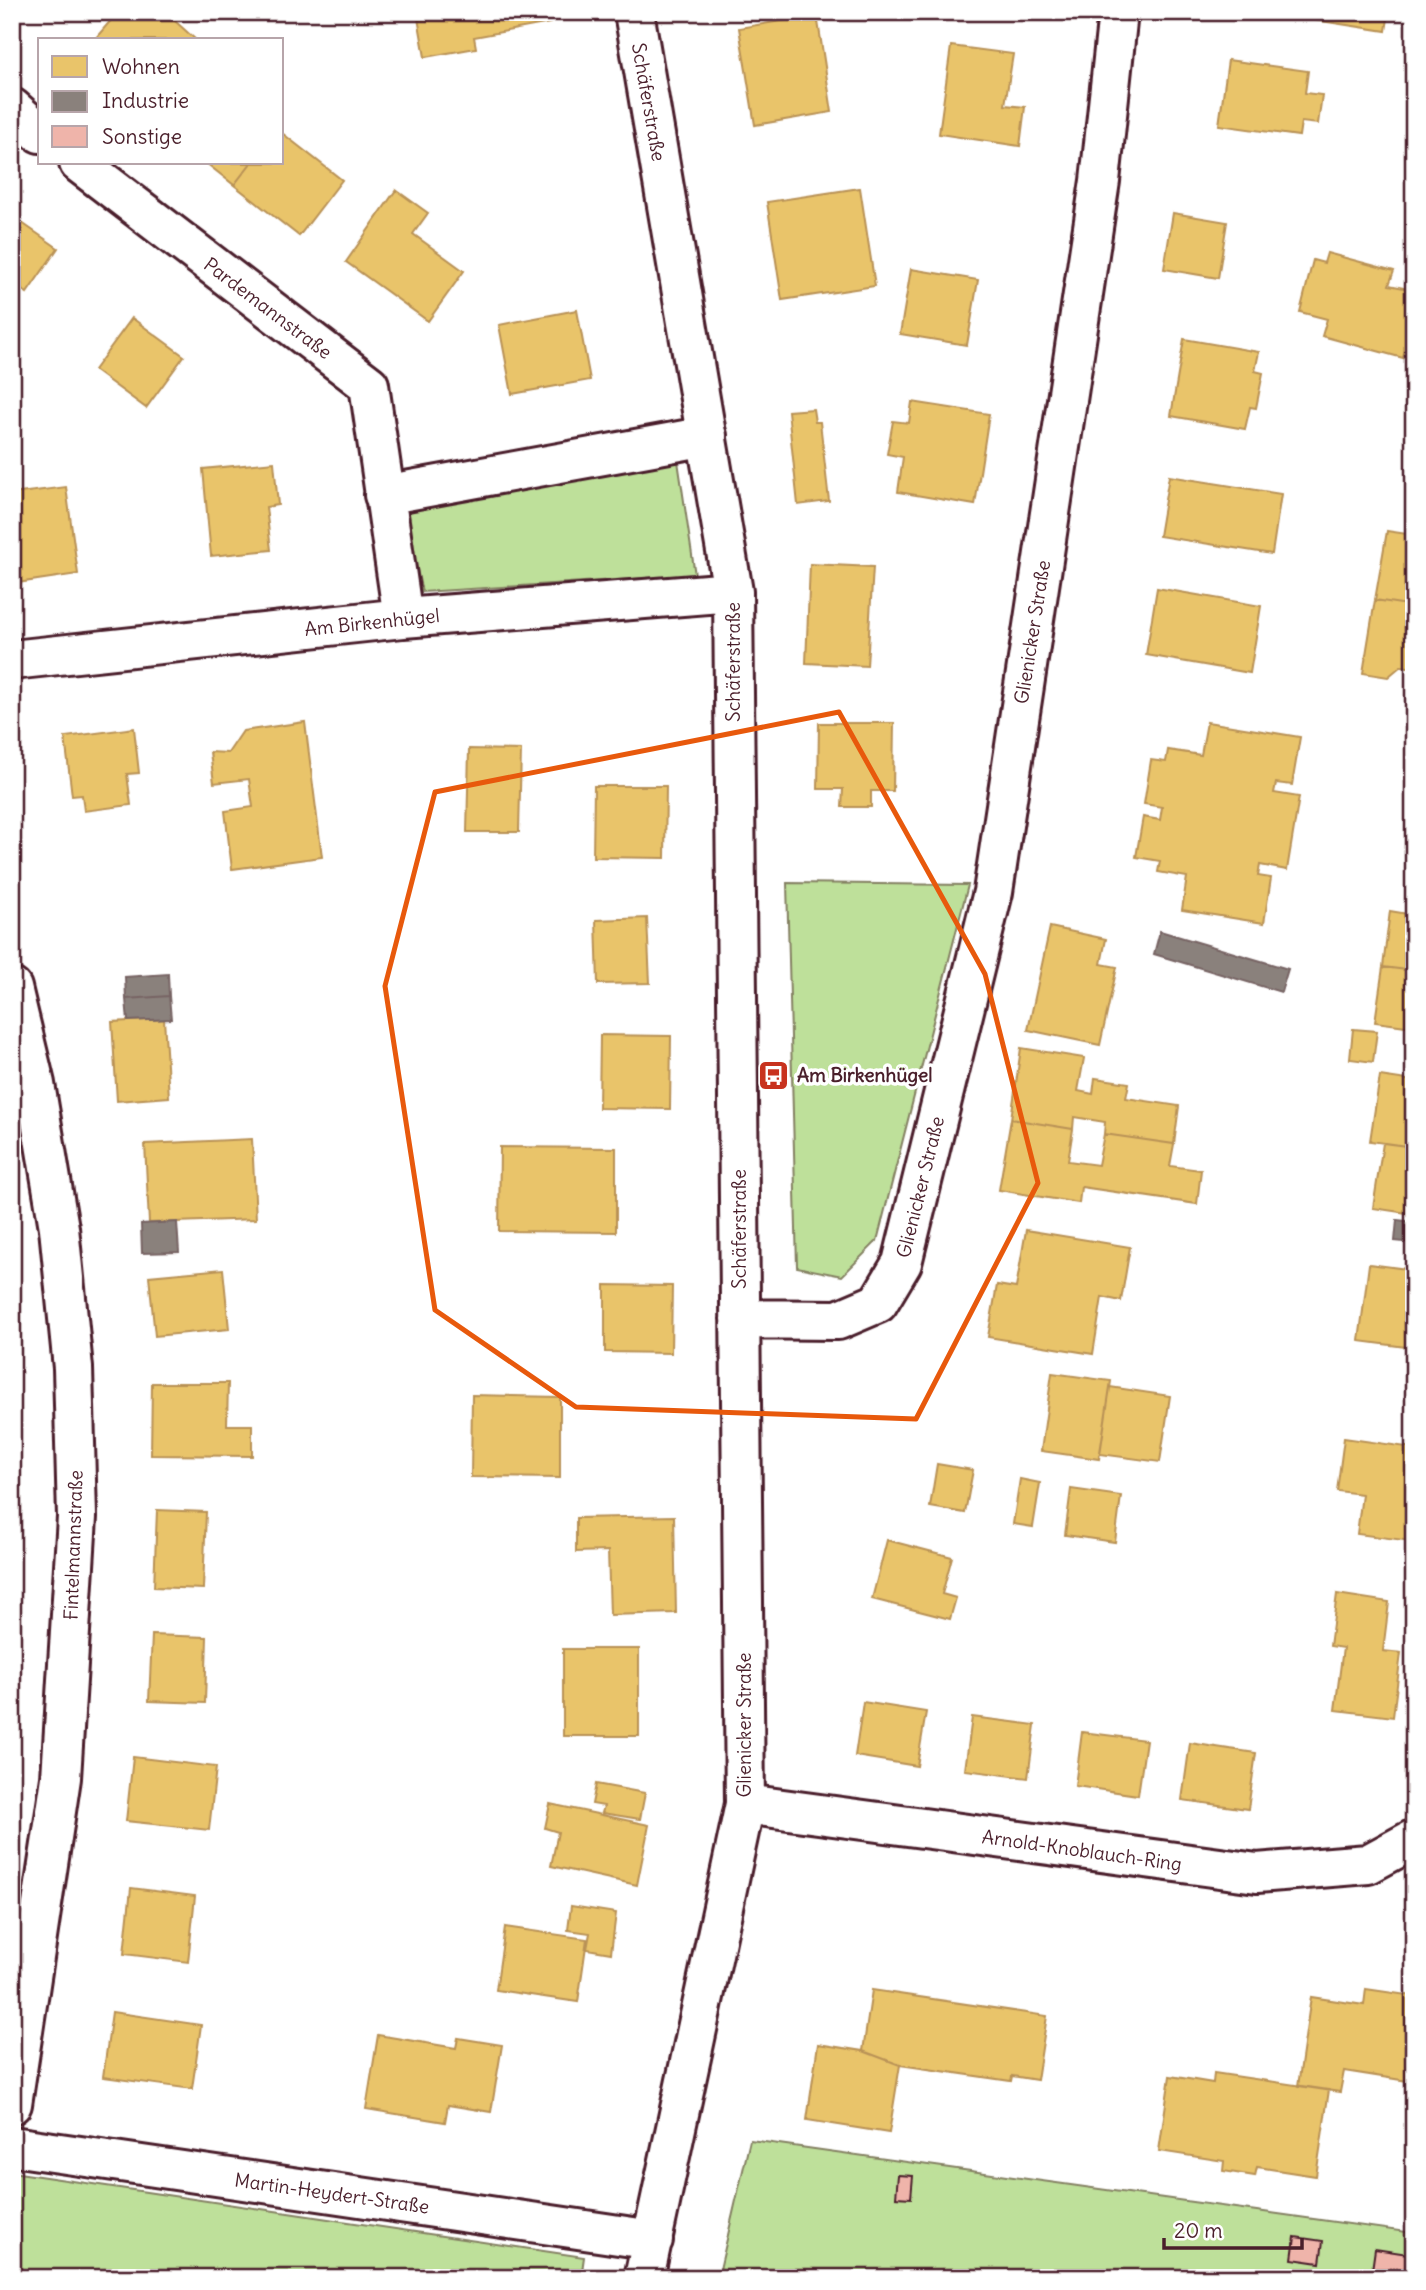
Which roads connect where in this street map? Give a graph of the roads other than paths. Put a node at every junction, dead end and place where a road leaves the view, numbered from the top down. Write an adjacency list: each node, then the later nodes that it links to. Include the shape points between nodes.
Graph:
1 (634, 12): 6 (street, Schäferstraße)
2 (1118, 12): 12 (street, Glienicker Straße, via 1098,194 993,892 902,1263 878,1303 838,1320)
3 (12, 108): 4 (street)
4 (38, 131)
5 (80, 164): 7 (street, Pardemannstraße, via 369,385)
6 (707, 436): 7 (street); 8 (street, Schäferstraße)
7 (384, 495): 9 (street, Pardemannstraße)
8 (733, 592): 9 (street, Am Birkenhügel); 12 (street, Schäferstraße)
9 (403, 618): 10 (street, Am Birkenhügel)
10 (12, 660)
11 (12, 988): 15 (street, Fintelmannstraße, via 35,1084 59,1228 73,1368 77,1517 61,1778)
12 (740, 1319): 13 (street, Glienicker Straße)
13 (745, 1804): 14 (street, Arnold-Knoblauch-Ring, via 1257,1873 1368,1864); 17 (street, Glienicker Straße)
14 (1414, 1839)
15 (12, 2104)
16 (12, 2146): 17 (street, Martin-Heydert-Straße)
17 (653, 2239): 18 (street, Glienicker Straße)
18 (644, 2278)

